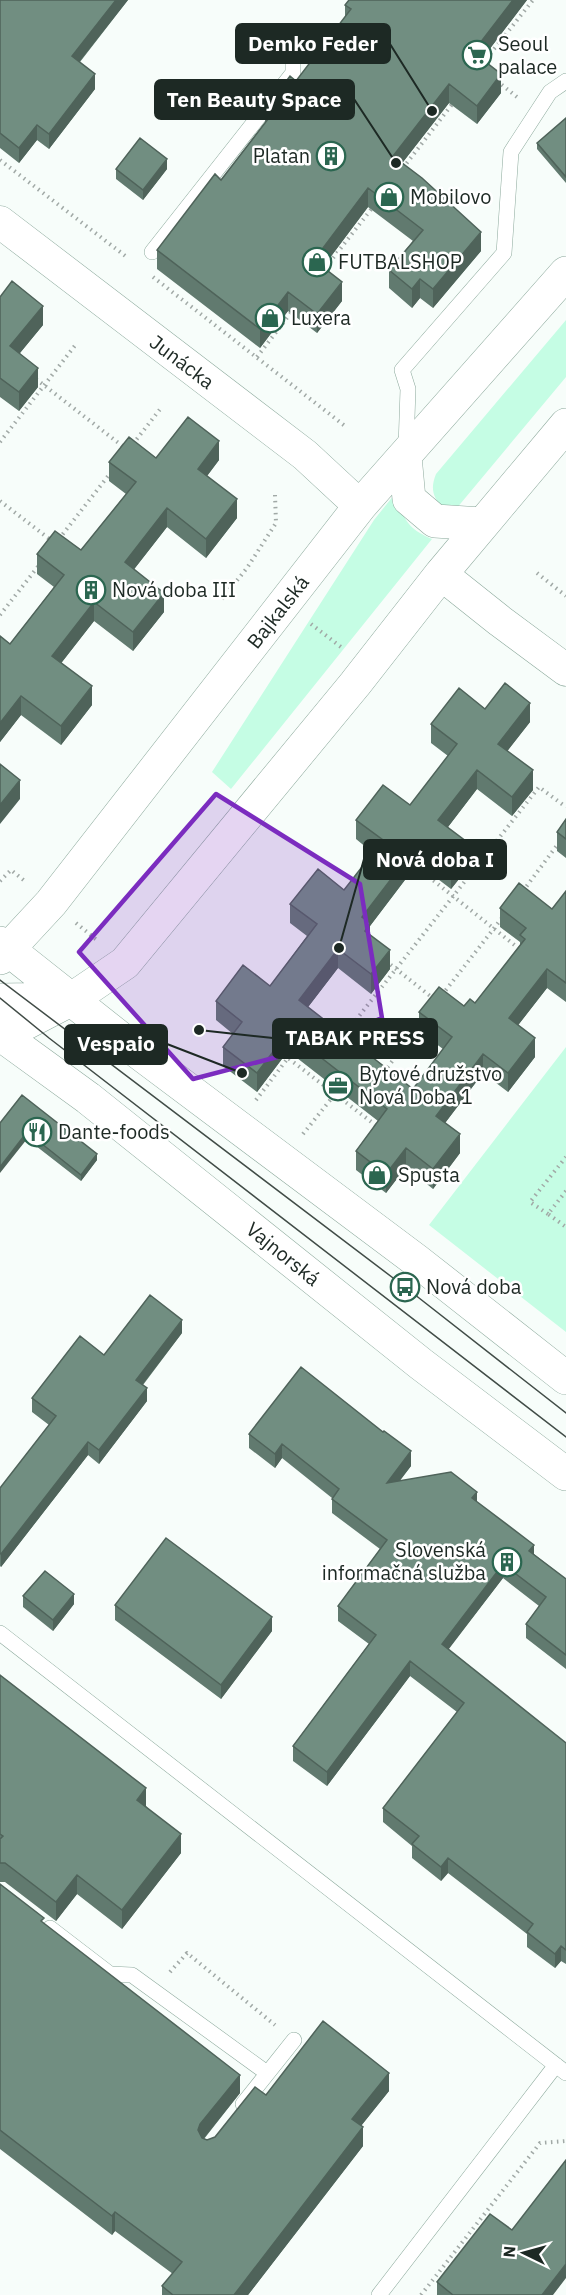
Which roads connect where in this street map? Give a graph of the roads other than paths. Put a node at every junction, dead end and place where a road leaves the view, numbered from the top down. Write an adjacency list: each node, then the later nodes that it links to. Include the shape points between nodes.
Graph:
1 (293, 49): 4 (lane, via 293,73)
2 (566, 81): 7 (lane, via 550,92 511,152 504,253 402,370 408,389)
3 (0, 222): 8 (street, Junácka, via 304,455)
4 (152, 252)
5 (566, 273): 7 (main road, Bajkalská)
6 (566, 425): 9 (main road)
7 (405, 456): 8 (main road, Bajkalská); 9 (main road, via 409,499 435,521)
8 (360, 506): 12 (main road, Bajkalská, via 51,903)
9 (482, 524): 10 (main road)
10 (441, 574): 11 (street); 13 (main road, via 125,963)
11 (554, 661)
12 (3, 950): 13 (main road); 14 (main road)
13 (72, 999): 14 (main road); 15 (main road); 16 (main road)
14 (1, 1006)
15 (0, 1033): 17 (main road, Vajnorská)
16 (566, 1378)
17 (566, 1474)
18 (0, 1633): 21 (lane)
19 (37, 1918): 22 (lane, via 110,1974 132,1975)
20 (294, 2040): 22 (lane)
21 (563, 2067): 24 (lane)
22 (267, 2073): 23 (lane)
23 (230, 2120)
24 (379, 2295)

